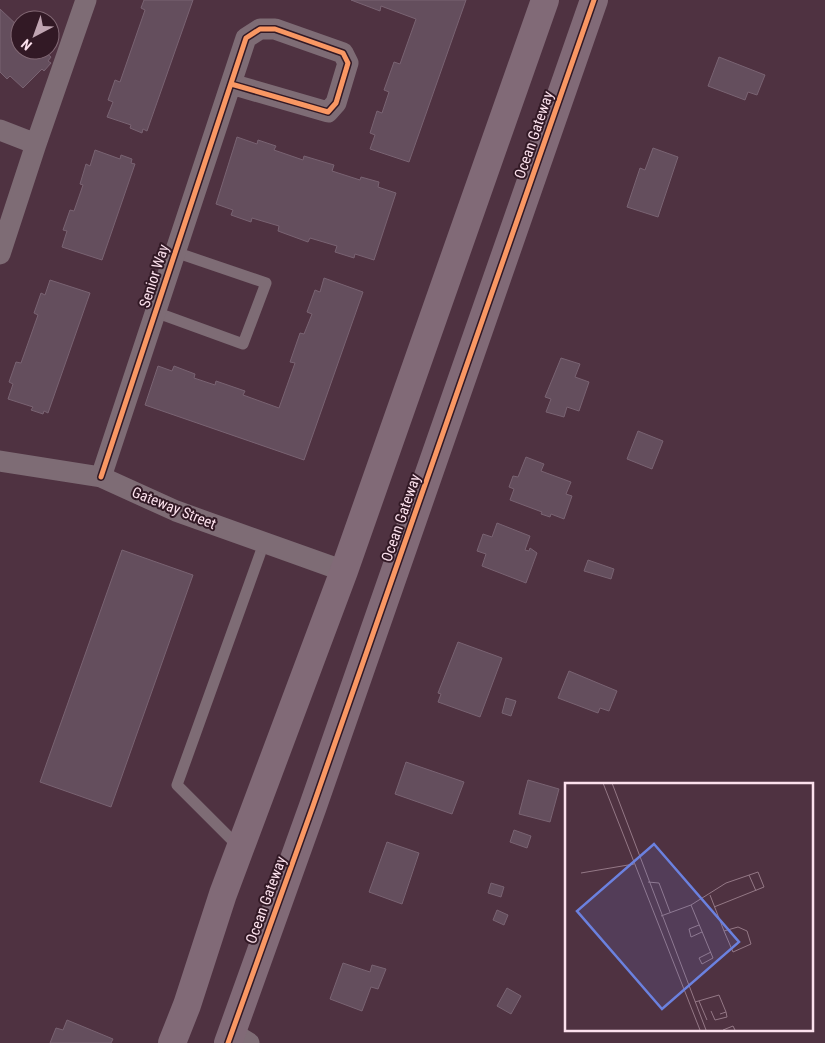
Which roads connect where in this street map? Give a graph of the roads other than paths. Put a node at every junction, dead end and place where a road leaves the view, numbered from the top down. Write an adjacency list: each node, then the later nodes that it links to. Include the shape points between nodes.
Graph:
1 (86, 0): 6 (street)
2 (545, 0): 13 (main road)
3 (594, 0): 15 (main road, Ocean Gateway, via 317,796)
4 (231, 84): 4 (street, Senior Way, via 328,112 336,103 348,63 344,53 275,29 260,29 246,38); 7 (street, Senior Way)
5 (0, 130): 6 (street)
6 (36, 144): 8 (street)
7 (175, 252): 9 (street, Senior Way); 9 (lane, via 266,283 243,344)
8 (0, 254)
9 (155, 312): 11 (street, Senior Way)
10 (0, 461): 11 (street, Gateway Street)
11 (100, 477): 12 (street, Gateway Street, via 176,511)
12 (264, 543): 13 (street, Gateway Street); 14 (lane, via 177,785)
13 (344, 571): 14 (main road)
14 (240, 848): 16 (main road)
15 (236, 1039)
16 (172, 1043)

